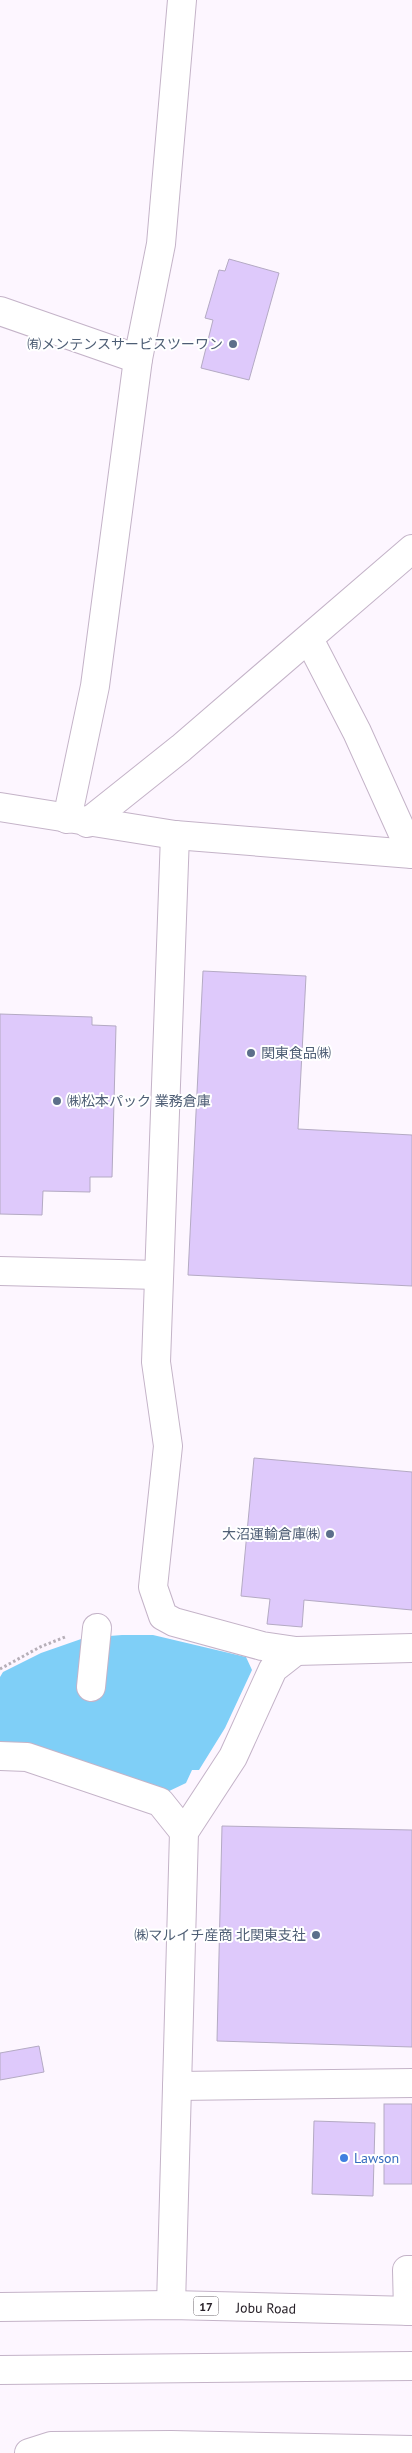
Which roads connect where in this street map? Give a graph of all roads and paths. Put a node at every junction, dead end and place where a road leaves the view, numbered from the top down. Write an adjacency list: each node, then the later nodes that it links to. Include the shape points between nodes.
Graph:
1 (182, 0): 3 (main road, via 161,244)
2 (0, 311): 3 (main road)
3 (138, 358): 7 (main road)
4 (412, 549): 5 (main road)
5 (309, 639): 7 (main road, via 180,748); 9 (main road, via 356,732)
6 (0, 807): 7 (main road)
7 (77, 821): 8 (main road)
8 (175, 835): 9 (main road); 11 (main road)
9 (408, 858)
10 (0, 1271): 11 (main road)
11 (158, 1275): 14 (main road, via 156,1362 168,1446 153,1586 163,1616 174,1622 262,1646)
12 (97, 1628): 15 (main road)
13 (412, 1648): 14 (main road)
14 (296, 1651): 17 (main road, via 273,1669 233,1757)
15 (91, 1687)
16 (0, 1756): 17 (main road, via 27,1757 160,1802)
17 (184, 1832): 19 (main road)
18 (412, 2083): 19 (main road)
19 (177, 2086): 21 (main road)
20 (412, 2270): 23 (main road, via 407,2270)
21 (172, 2305): 22 (main road, Jobu Road / 17); 23 (main road, Jobu Road / 17)
22 (0, 2307)
23 (410, 2311)
24 (412, 2366): 25 (main road)
25 (0, 2370)
26 (412, 2450): 27 (main road, via 171,2445 51,2446)
27 (29, 2453)

